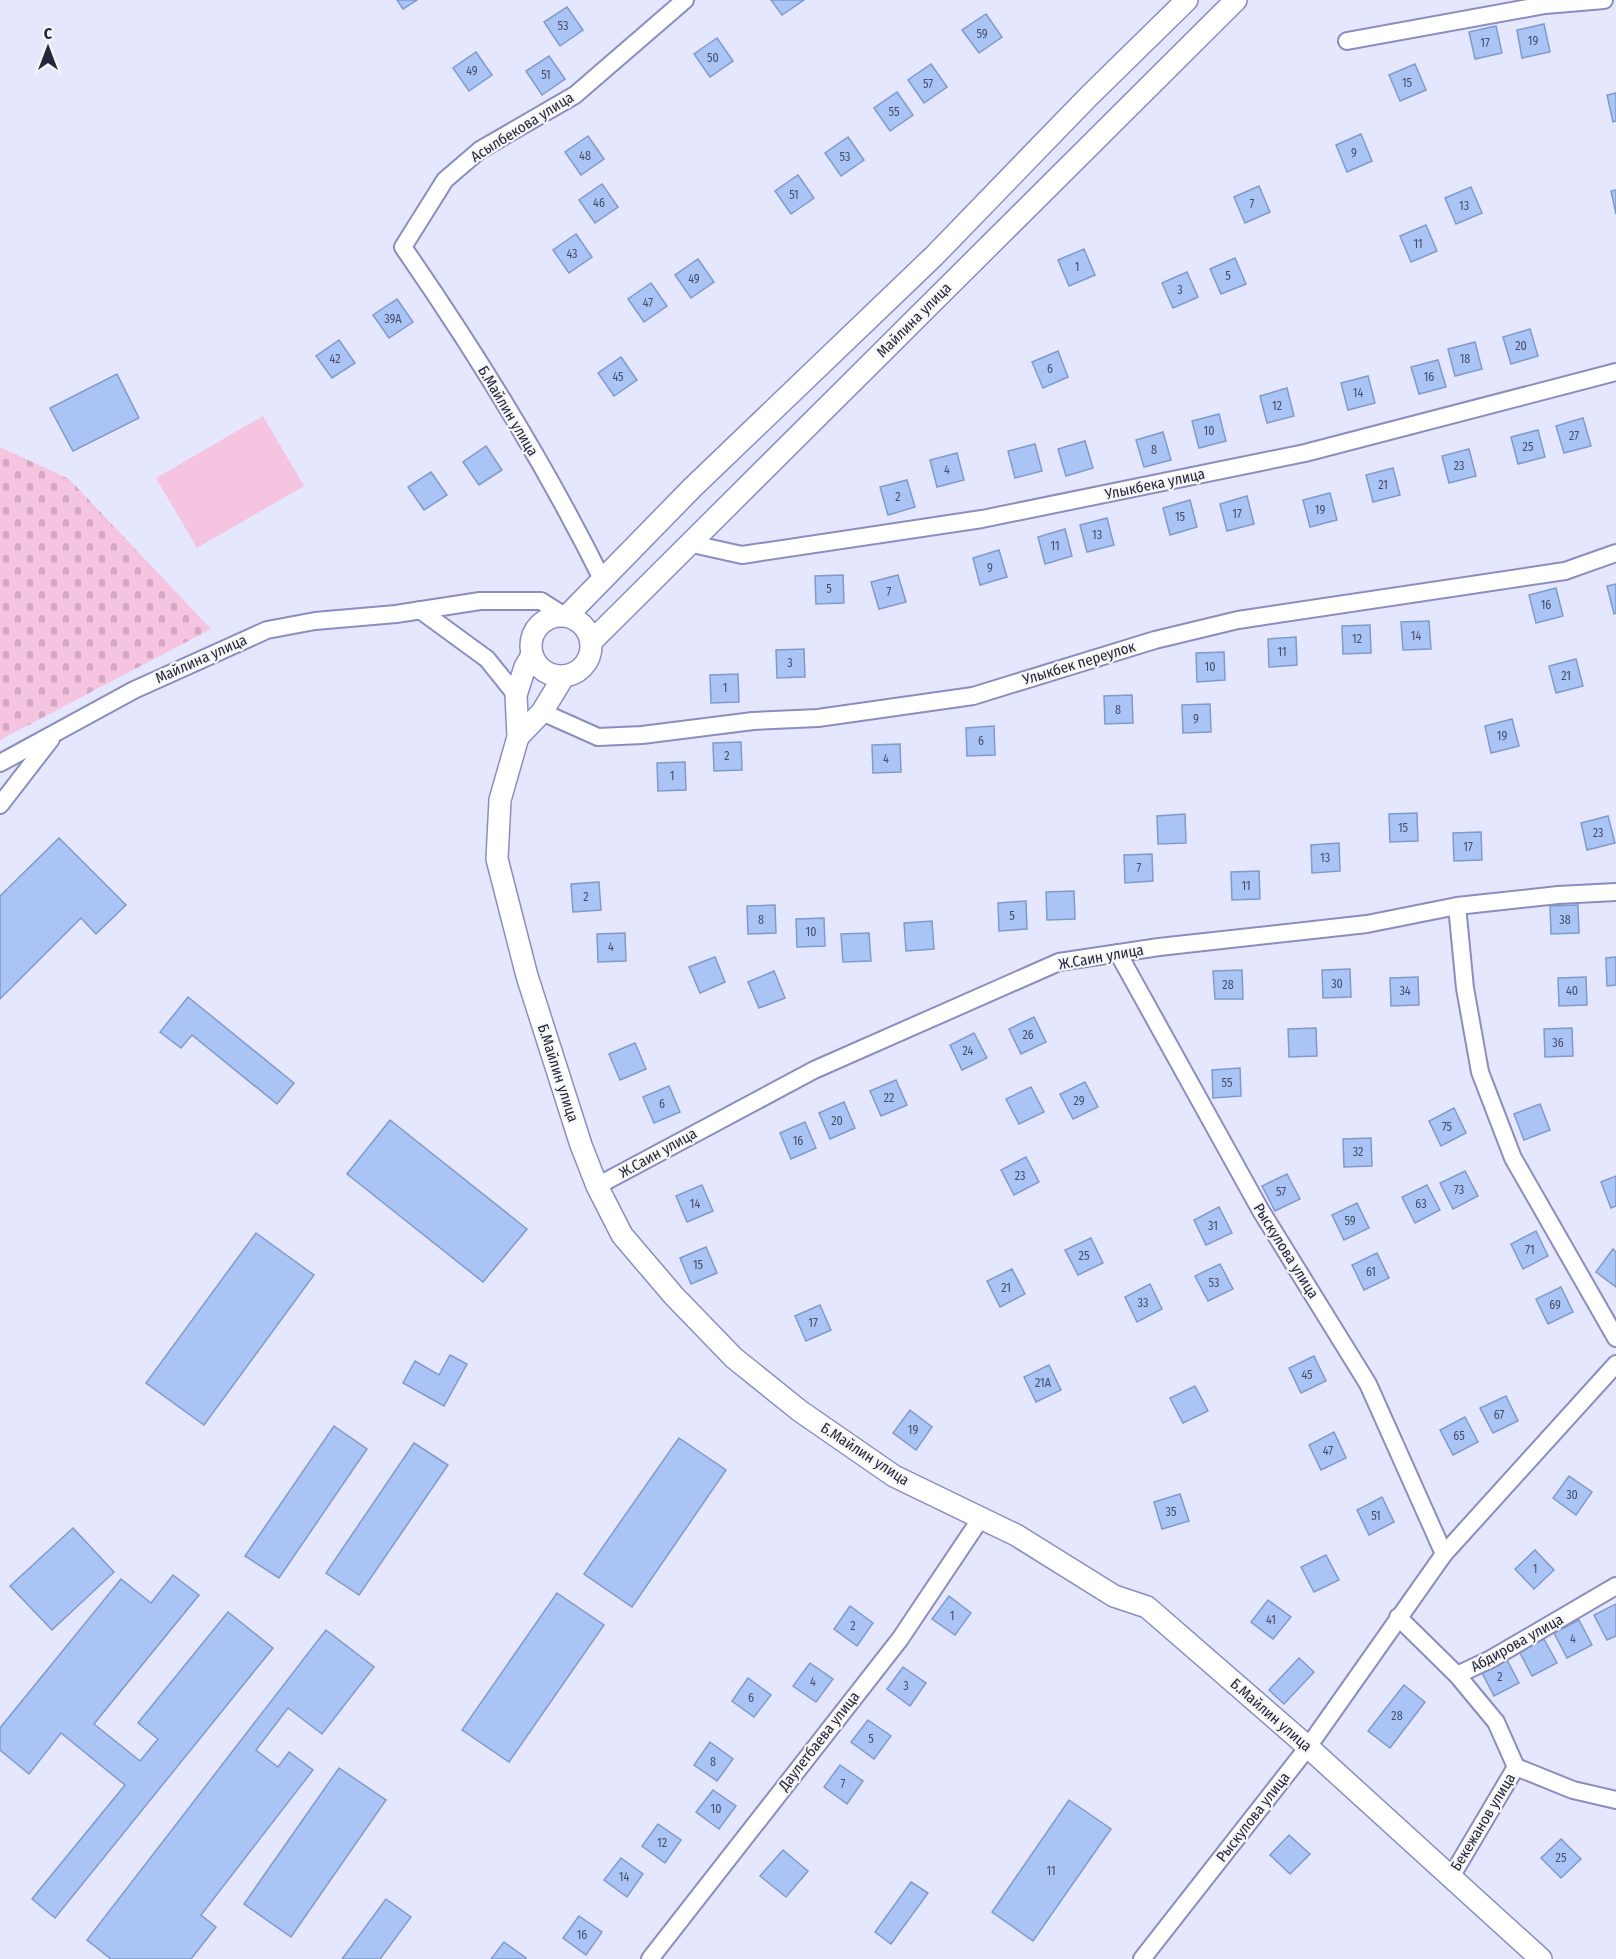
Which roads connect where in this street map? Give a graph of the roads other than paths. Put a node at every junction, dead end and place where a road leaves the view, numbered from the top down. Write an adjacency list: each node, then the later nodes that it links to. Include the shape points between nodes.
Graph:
1 (685, 0): 6 (street, Асылбекова улица, via 575,95 480,150 445,180)
2 (1187, 0): 10 (street)
3 (1236, 0): 8 (street, Майлина улица)
4 (1604, 0): 5 (street, via 1545,5)
5 (1347, 41)
6 (403, 247): 10 (street, Б.Майлин улица, via 463,336 567,508)
7 (1616, 372): 8 (street, Улыкбека улица, via 1305,453 982,519 742,555)
8 (688, 543): 13 (street, Майлина улица)
9 (1616, 553): 17 (street, Улыкбек переулок, via 1565,571 1238,620 1155,640 962,697 818,718 598,737)
10 (603, 581): 12 (street)
11 (420, 610): 12 (street, Майлина улица, via 480,601 529,600 550,605); 16 (street, via 487,659); 18 (street, Майлина улица, via 267,630 134,690)
12 (565, 616): 13 (street, Майлина улица, via 578,620); 14 (street, via 542,622 531,643)
13 (592, 641): 15 (street, Майлина улица, via 585,665)
14 (532, 655): 15 (street, via 539,667); 16 (street, Б.Майлин улица)
15 (564, 676): 17 (street, Б.Майлин улица)
16 (516, 695): 19 (street, Б.Майлин улица)
17 (542, 712): 19 (street, Б.Майлин улица)
18 (54, 736): 20 (street, Майлина улица); 21 (street)
19 (518, 737): 25 (street, Б.Майлин улица, via 500,800 497,860 526,976)
20 (0, 764)
21 (0, 805)
22 (1616, 892): 23 (street, Ж.Саин улица)
23 (1457, 906): 24 (street, Ж.Саин улица, via 1367,924); 26 (street, via 1465,988 1480,1072 1513,1158)
24 (1118, 953): 25 (street, Ж.Саин улица, via 1059,962 814,1070); 29 (street, Рыскулова улица, via 1261,1211 1368,1384)
25 (597, 1186): 28 (street, Б.Майлин улица, via 622,1235 734,1358 800,1411 894,1476)
26 (1616, 1338)
27 (1616, 1365): 29 (street, Рыскулова улица)
28 (981, 1518): 33 (street, Б.Майлин улица, via 1016,1534 1114,1596 1147,1607); 37 (street, Даулетбаева улица, via 900,1638)
29 (1444, 1554): 31 (street, Рыскулова улица)
30 (1616, 1586): 32 (street, Абдирова улица)
31 (1398, 1617): 32 (street, Абдирова улица); 33 (street, Рыскулова улица)
32 (1457, 1675): 34 (street, Бекежанов улица, via 1496,1722)
33 (1308, 1747): 36 (street, Б.Майлин улица); 38 (street, Рыскулова улица)
34 (1516, 1767): 35 (street, Бекежанов улица, via 1574,1790); 36 (street, Бекежанов улица)
35 (1616, 1800)
36 (1450, 1877): 39 (street, Б.Майлин улица)
37 (650, 1959)
38 (1142, 1959)
39 (1541, 1959)

